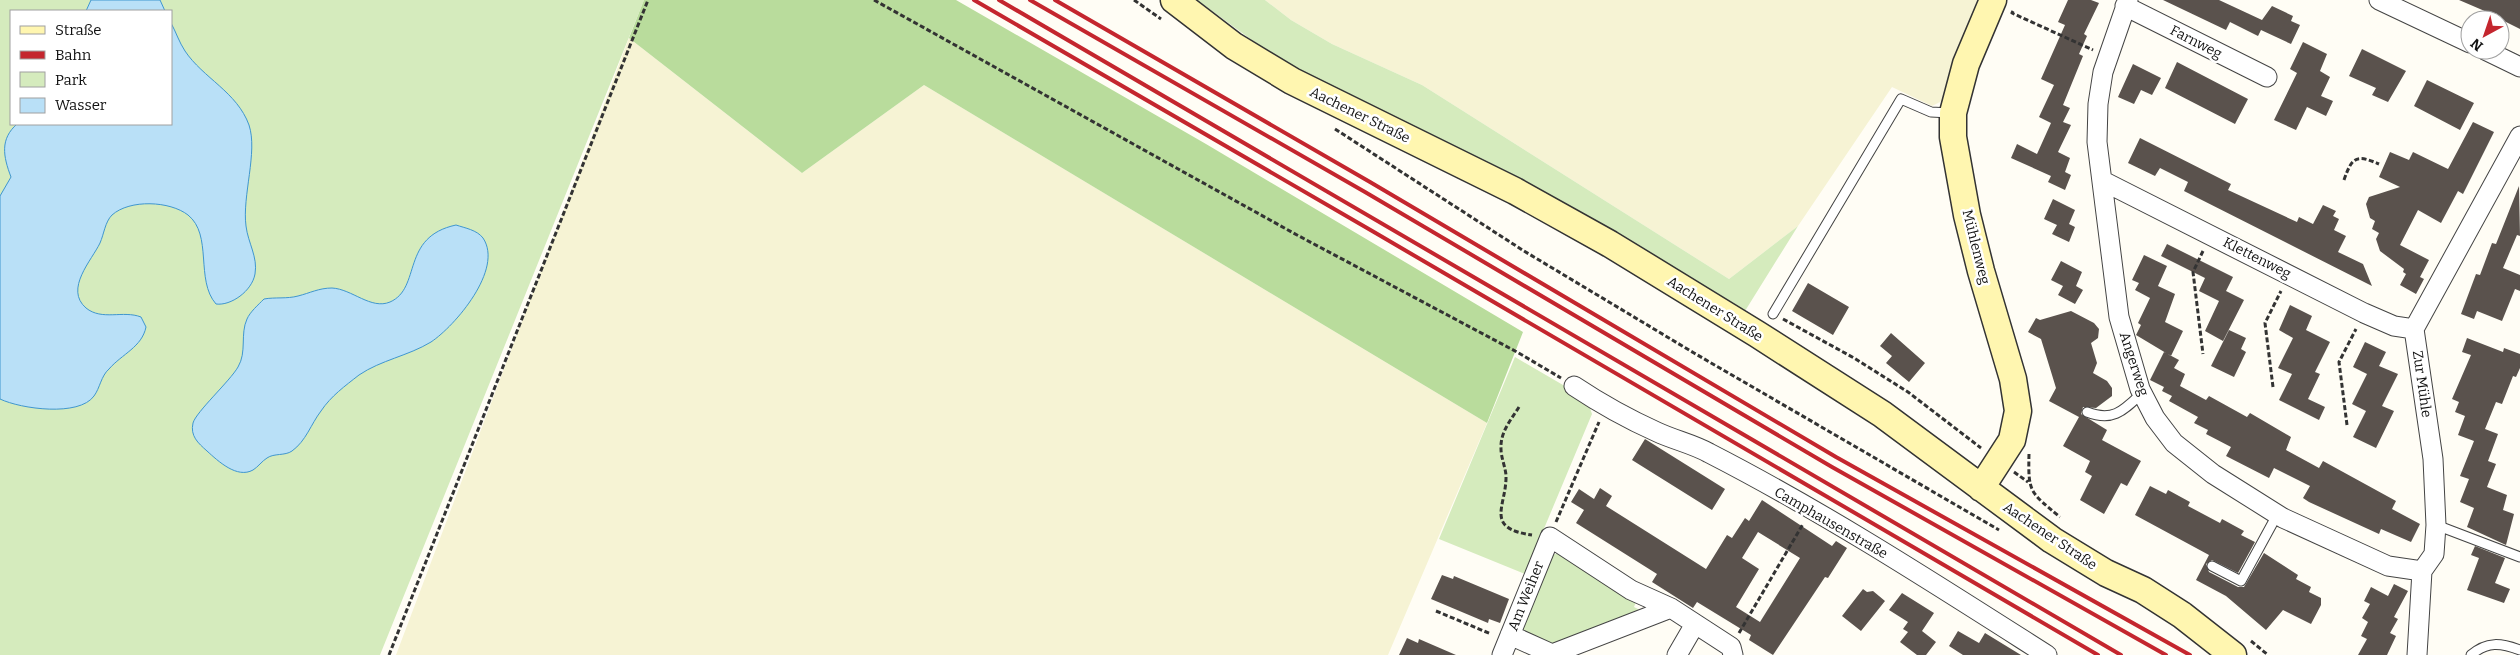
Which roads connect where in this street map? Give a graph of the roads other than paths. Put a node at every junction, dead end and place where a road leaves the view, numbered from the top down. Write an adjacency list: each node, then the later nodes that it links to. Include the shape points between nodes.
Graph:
1 (2379, 0): 5 (street)
2 (2004, 3): 9 (main road, Mühlenweg, via 1966,64)
3 (2127, 3): 8 (street, Farnweg); 11 (street, Angerweg, via 2107,57 2098,104 2097,142)
4 (1170, 12): 17 (main road, Aachener Straße, via 1292,81 1515,191 1610,244 1882,414)
5 (2460, 38)
6 (2507, 60): 7 (street)
7 (2520, 66)
8 (2267, 77)
9 (1953, 113): 12 (lane, via 1931,112 1901,99); 17 (main road, Mühlenweg, via 1954,145 1967,215 2018,411 2012,440)
10 (2520, 136): 13 (street)
11 (2103, 181): 13 (street, Klettenweg, via 2364,313 2394,326); 15 (street, Angerweg, via 2119,317)
12 (1773, 314)
13 (2414, 329): 19 (street, Zur Mühle, via 2433,459)
14 (1574, 386): 30 (street, Camphausenstraße, via 1606,407 1658,433 1708,452 1940,587)
15 (2142, 393): 16 (lane, via 2122,411 2111,416 2099,417); 18 (street, Angerweg, via 2155,418 2174,443 2213,474)
16 (2087, 412)
17 (1981, 488): 26 (main road, Aachener Straße, via 2052,540 2106,573 2143,590)
18 (2277, 514): 21 (lane, via 2241,581); 22 (street, Angerweg, via 2388,566)
19 (2436, 525): 20 (lane); 22 (street, Zur Mühle, via 2434,554)
20 (2520, 557)
21 (2212, 566)
22 (2422, 571): 31 (street, Zur Mühle)
23 (1671, 608): 24 (street); 25 (street, via 1552,654); 25 (street, Am Weiher, via 1631,590 1549,539)
24 (1695, 624): 28 (street); 29 (street)
25 (1506, 643)
26 (2240, 646)
27 (2520, 650): 32 (lane, via 2496,643 2479,648)
28 (1732, 651)
29 (1677, 655)
30 (2047, 655)
31 (2417, 655)
32 (2471, 655)

